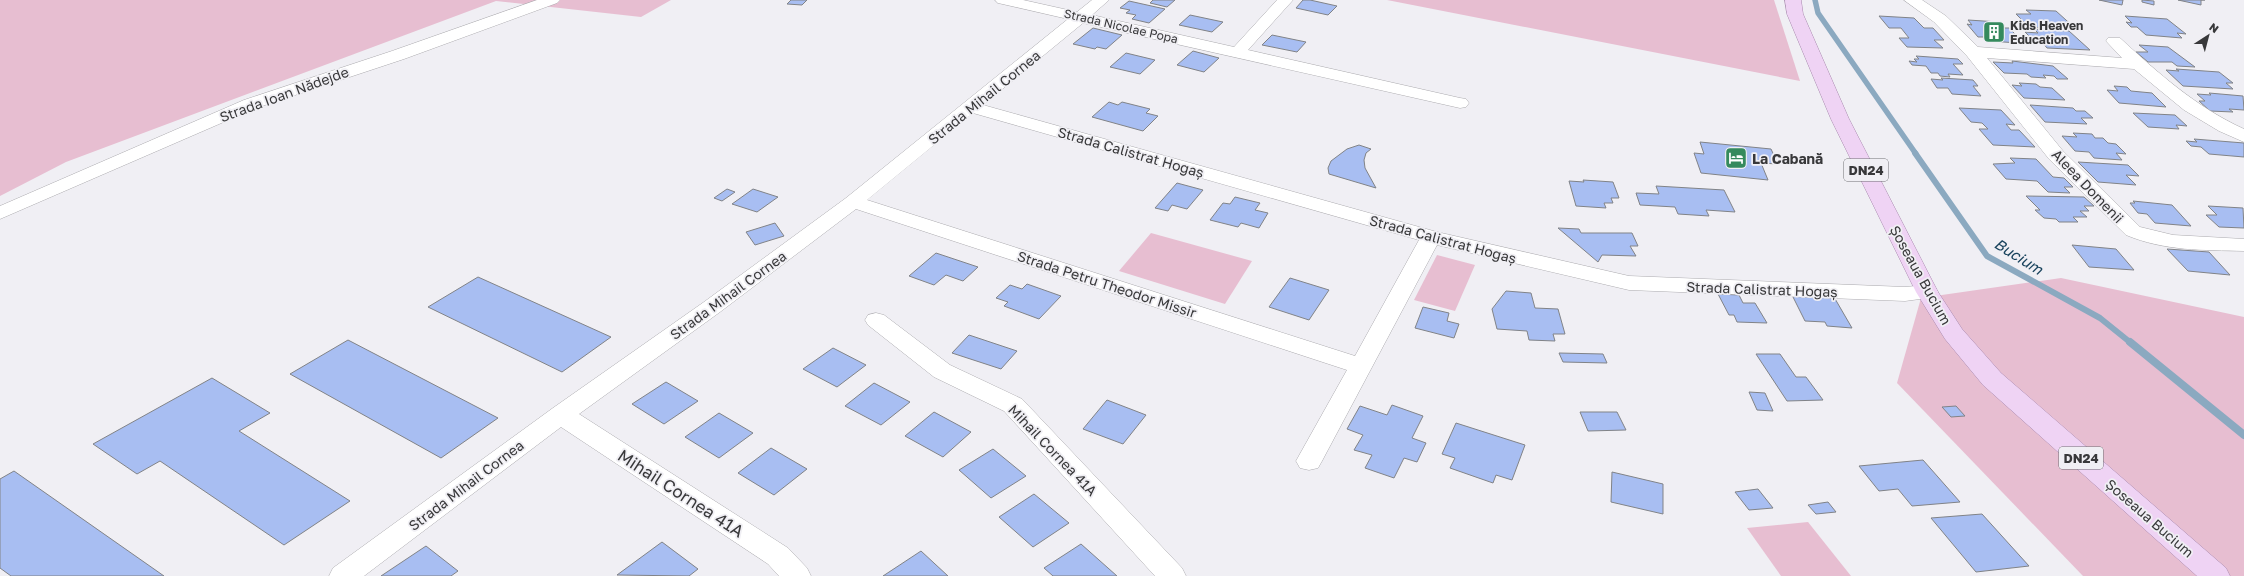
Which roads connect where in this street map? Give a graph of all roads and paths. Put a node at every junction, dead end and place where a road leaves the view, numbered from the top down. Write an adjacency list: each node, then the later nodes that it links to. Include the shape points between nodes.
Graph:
1 (552, 0): 16 (street, Strada Ioan Nădejde, via 250,104)
2 (1003, 0): 7 (street, Strada Nicolae Popa)
3 (1101, 0): 7 (street, Strada Mihail Cornea)
4 (1285, 0): 9 (street)
5 (1793, 0): 19 (main road, Șoseaua Bucium / DN24, via 1795,14 1840,119)
6 (1912, 0): 10 (street, Aleea Domenii, via 1940,19)
7 (1081, 17): 9 (street, Strada Nicolae Popa); 13 (street, Strada Mihail Cornea)
8 (2114, 41): 11 (street)
9 (1238, 52): 12 (street, Strada Nicolae Popa)
10 (1973, 52): 11 (street); 18 (street, Aleea Domenii, via 2056,155 2133,231 2159,239)
11 (2138, 64): 14 (street, via 2193,109 2211,121)
12 (1460, 103)
13 (972, 107): 15 (street, Strada Mihail Cornea); 17 (street, Strada Calistrat Hogaș)
14 (2244, 136)
15 (853, 202): 21 (street, Strada Petru Theodor Missir); 22 (street, Strada Mihail Cornea)
16 (0, 213)
17 (1431, 237): 19 (street, Strada Calistrat Hogaș, via 1629,283 1905,294); 21 (street)
18 (2244, 245)
19 (1927, 292): 27 (main road, Șoseaua Bucium / DN24, via 1953,334 1992,379)
20 (876, 320): 26 (street, Mihail Cornea 41A, via 942,371 1012,405)
21 (1361, 366): 23 (street)
22 (562, 414): 24 (street, Strada Mihail Cornea); 25 (street, Mihail Cornea 41A, via 778,556)
23 (1309, 461)
24 (343, 576)
25 (797, 576)
26 (1172, 576)
27 (2216, 576)

